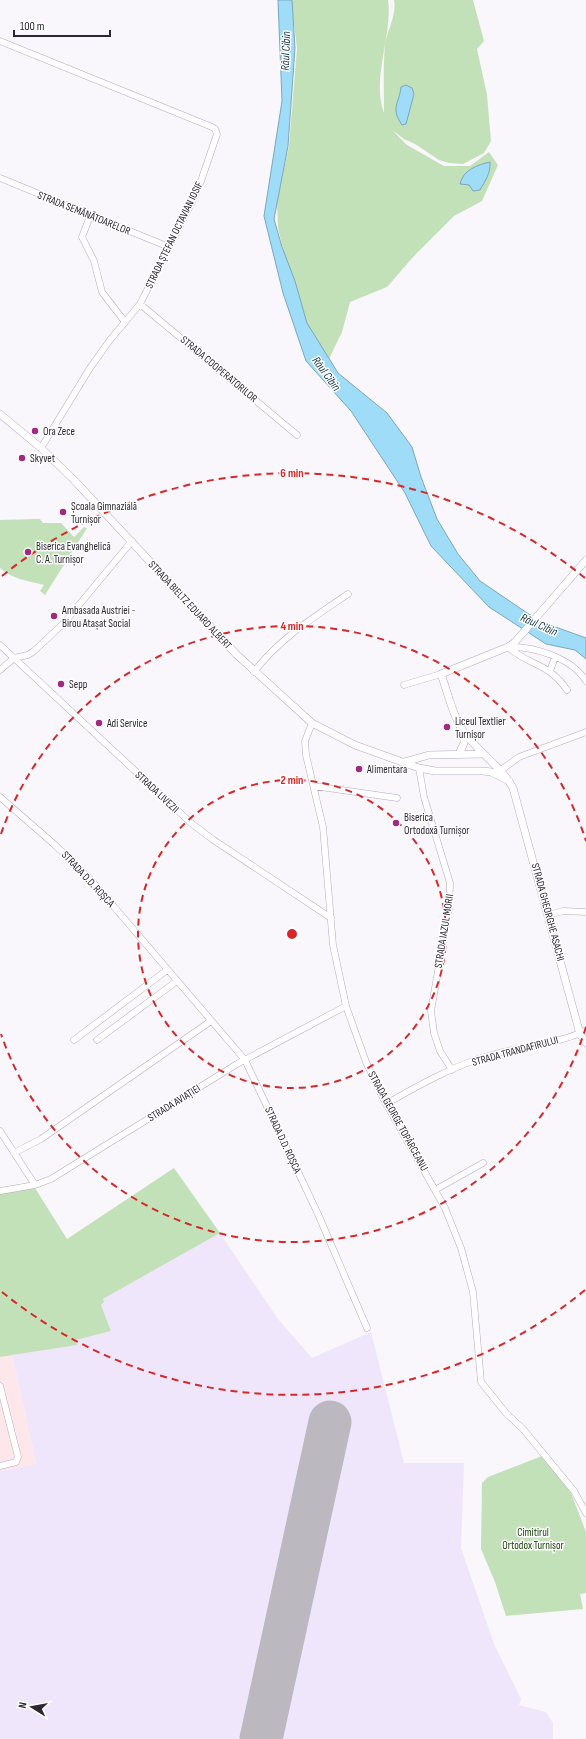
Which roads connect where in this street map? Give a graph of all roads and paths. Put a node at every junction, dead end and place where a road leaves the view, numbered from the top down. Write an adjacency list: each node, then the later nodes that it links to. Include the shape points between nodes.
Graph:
1 (0, 41): 4 (street, STRADA ȘTEFAN OCTAVIAN IOSIF, via 215,129 217,134 201,181)
2 (0, 178): 3 (street, STRADA SEMĂNĂTOARELOR)
3 (90, 216): 4 (street, STRADA SEMĂNĂTOARELOR); 6 (street, via 82,237 94,261 102,292)
4 (168, 247): 5 (street, STRADA ȘTEFAN OCTAVIAN IOSIF)
5 (140, 304): 6 (street, STRADA ȘTEFAN OCTAVIAN IOSIF); 8 (street, STRADA COOPERATORILOR)
6 (125, 322): 9 (street, STRADA ȘTEFAN OCTAVIAN IOSIF, via 90,368)
7 (0, 414): 9 (street, STRADA BIELTZ EDUARD ALBERT)
8 (297, 435)
9 (41, 448): 10 (street, STRADA BIELTZ EDUARD ALBERT)
10 (132, 541): 16 (street, via 64,623 34,651); 19 (street, STRADA BIELTZ EDUARD ALBERT, via 169,584)
11 (586, 560): 14 (street, via 521,636)
12 (348, 594): 19 (street, via 288,637 269,653)
13 (0, 645): 16 (street, STRADA LIVEZII)
14 (508, 647): 15 (street, via 522,647); 18 (street, via 520,657); 20 (street)
15 (555, 657): 18 (street); 21 (street, via 576,668)
16 (14, 658): 17 (street); 38 (street, STRADA LIVEZII, via 191,823)
17 (0, 670)
18 (550, 671): 23 (street)
19 (254, 672): 24 (street, STRADA BIELTZ EDUARD ALBERT)
20 (441, 674): 22 (street); 25 (street)
21 (586, 681)
22 (404, 685)
23 (567, 690)
24 (312, 723): 29 (street, STRADA BIELTZ EDUARD ALBERT, via 355,745); 33 (street, STRADA GEORGE TOPÂRCEANU, via 306,735 305,746)
25 (463, 730): 27 (street, via 464,743); 28 (street, STRADA GHEORGHE ASACHI)
26 (586, 732): 31 (street, via 519,757)
27 (459, 754): 28 (street); 29 (street, via 429,755)
28 (482, 754): 31 (street, STRADA GHEORGHE ASACHI)
29 (404, 762): 30 (street, STRADA BIELTZ EDUARD ALBERT)
30 (419, 768): 32 (street, STRADA BIELTZ EDUARD ALBERT, via 435,771 484,771); 48 (street, STRADA IAZUL MORII, via 424,797 450,883 449,908 431,1010 434,1033 440,1051)
31 (501, 770): 32 (street, STRADA GHEORGHE ASACHI)
32 (509, 781): 37 (street, STRADA GHEORGHE ASACHI, via 517,798)
33 (314, 786): 35 (street); 38 (street, STRADA GEORGE TOPÂRCEANU, via 323,827)
34 (0, 797): 39 (street, STRADA D.D. ROȘCA, via 92,881)
35 (397, 798)
36 (586, 912): 37 (street, via 563,911)
37 (549, 915): 43 (street, STRADA GHEORGHE ASACHI)
38 (330, 918): 41 (street, STRADA GEORGE TOPÂRCEANU, via 333,946)
39 (168, 970): 40 (street, STRADA D.D. ROȘCA); 44 (street)
40 (177, 981): 42 (street, STRADA D.D. ROȘCA); 45 (street)
41 (346, 1006): 47 (street, STRADA AVIAȚIEI); 49 (street, STRADA GEORGE TOPÂRCEANU, via 366,1062)
42 (211, 1021): 47 (street, STRADA D.D. ROȘCA); 51 (street, via 42,1139)
43 (583, 1032): 46 (street, STRADA GHEORGHE ASACHI); 48 (street, STRADA TRANDAFIRULUI, via 491,1055)
44 (74, 1040)
45 (97, 1040)
46 (586, 1043)
47 (245, 1060): 53 (street, STRADA AVIAȚIEI, via 51,1179); 56 (street, STRADA D.D. ROȘCA, via 318,1214)
48 (452, 1070): 49 (street, STRADA TRANDAFIRULUI)
49 (386, 1104): 54 (street, STRADA GEORGE TOPÂRCEANU)
50 (0, 1132): 51 (street)
51 (14, 1153): 53 (street)
52 (483, 1163): 54 (street)
53 (35, 1185): 55 (street, STRADA AVIAȚIEI)
54 (435, 1190): 59 (street, STRADA GEORGE TOPÂRCEANU, via 446,1208 468,1270 477,1321 481,1382 574,1491)
55 (0, 1191)
56 (368, 1328)
57 (0, 1386): 58 (street, via 18,1457 16,1462)
58 (0, 1466)
59 (586, 1513)

